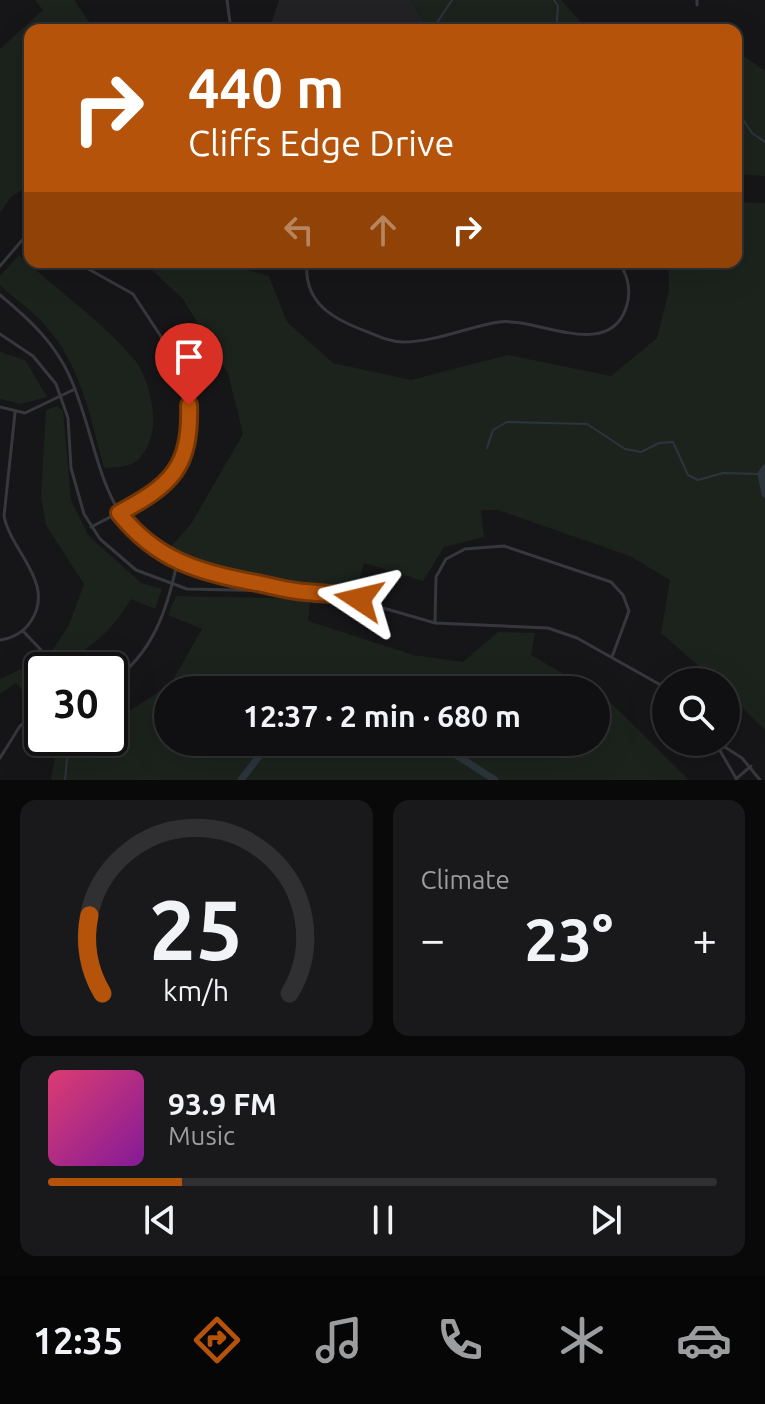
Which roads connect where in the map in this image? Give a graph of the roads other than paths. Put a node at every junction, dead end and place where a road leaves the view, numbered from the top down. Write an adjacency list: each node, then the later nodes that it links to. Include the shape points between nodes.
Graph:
1 (227, 0): 2 (street)
2 (230, 24)
3 (24, 238): 4 (street)
4 (0, 266)
5 (87, 268): 14 (street, via 133,294 181,367 188,387 189,437 177,469 161,490)
6 (308, 268): 7 (street, via 310,289 322,309 354,327 404,342 501,322 586,335 608,330 623,315 629,297)
7 (622, 268)
8 (0, 295): 10 (street, via 50,342)
9 (0, 334): 11 (street, via 41,364)
10 (75, 389): 11 (street); 14 (street, via 103,483)
11 (61, 396): 13 (street, via 35,411); 15 (street, via 70,430 73,483)
12 (0, 407): 13 (street)
13 (15, 413): 20 (street, via 4,516 37,582 40,600)
14 (119, 513): 15 (street); 16 (street, via 144,540)
15 (91, 527): 17 (street, via 123,561)
16 (177, 563): 17 (street); 18 (street)
17 (172, 586): 18 (street); 24 (street, via 148,647)
18 (304, 592): 19 (street, via 344,594)
19 (435, 623): 23 (street, via 548,628); 23 (street, via 436,577 446,559 465,549 514,546 618,588 629,611)
20 (23, 631): 21 (street); 22 (street)
21 (0, 640)
22 (42, 652)
23 (612, 657): 25 (street)
24 (128, 671)
25 (652, 680)
26 (24, 723): 29 (street)
27 (724, 756): 31 (street)
28 (736, 756): 30 (street)
29 (0, 758)
30 (751, 766): 31 (street); 32 (street)
31 (737, 779)
32 (760, 780)

